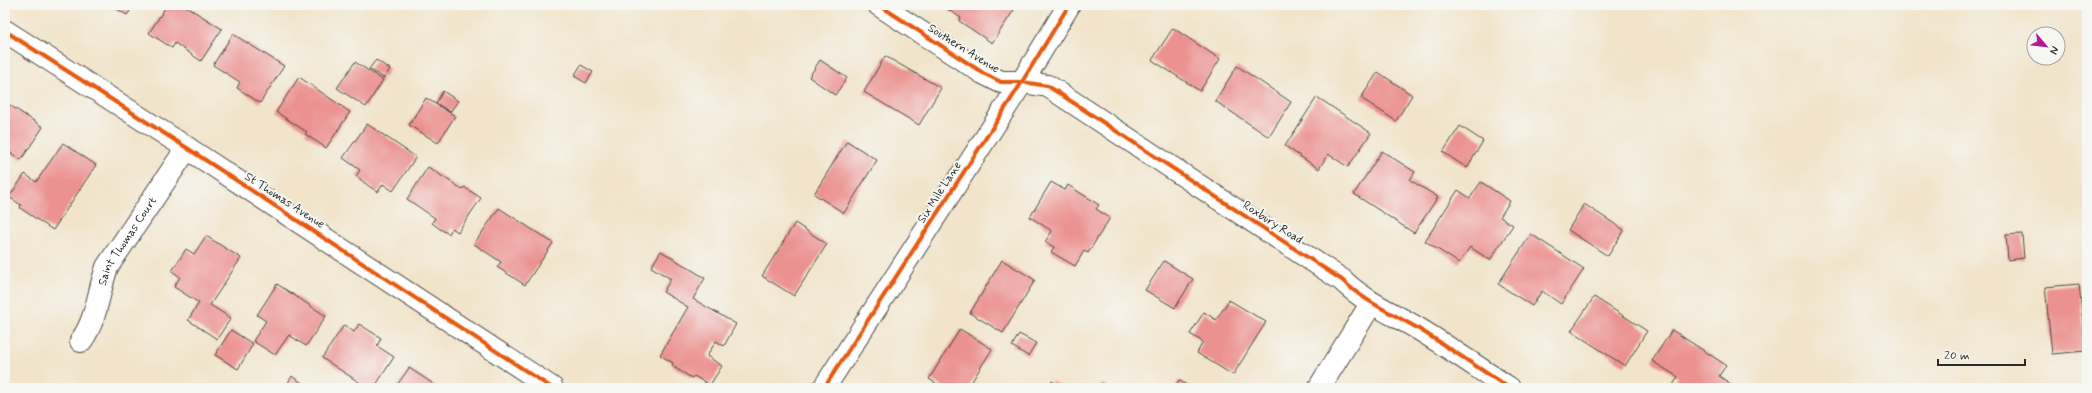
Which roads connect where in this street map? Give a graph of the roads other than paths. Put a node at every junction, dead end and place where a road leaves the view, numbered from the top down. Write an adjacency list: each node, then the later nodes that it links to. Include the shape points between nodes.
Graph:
1 (879, 5): 4 (street, Southern Avenue, via 983,73 1001,82)
2 (1069, 5): 4 (street, Six Mile Lane)
3 (5, 31): 5 (street, St Thomas Avenue)
4 (1022, 82): 6 (street, Roxbury Road, via 1048,86 1342,280); 9 (street, Six Mile Lane)
5 (187, 148): 7 (street, Saint Thomas Court, via 107,268 99,290 96,314 90,330); 8 (street, St Thomas Avenue)
6 (1371, 304): 10 (street); 11 (street, Roxbury Road, via 1421,330)
7 (81, 341)
8 (552, 388)
9 (824, 388)
10 (1319, 388)
11 (1509, 388)

